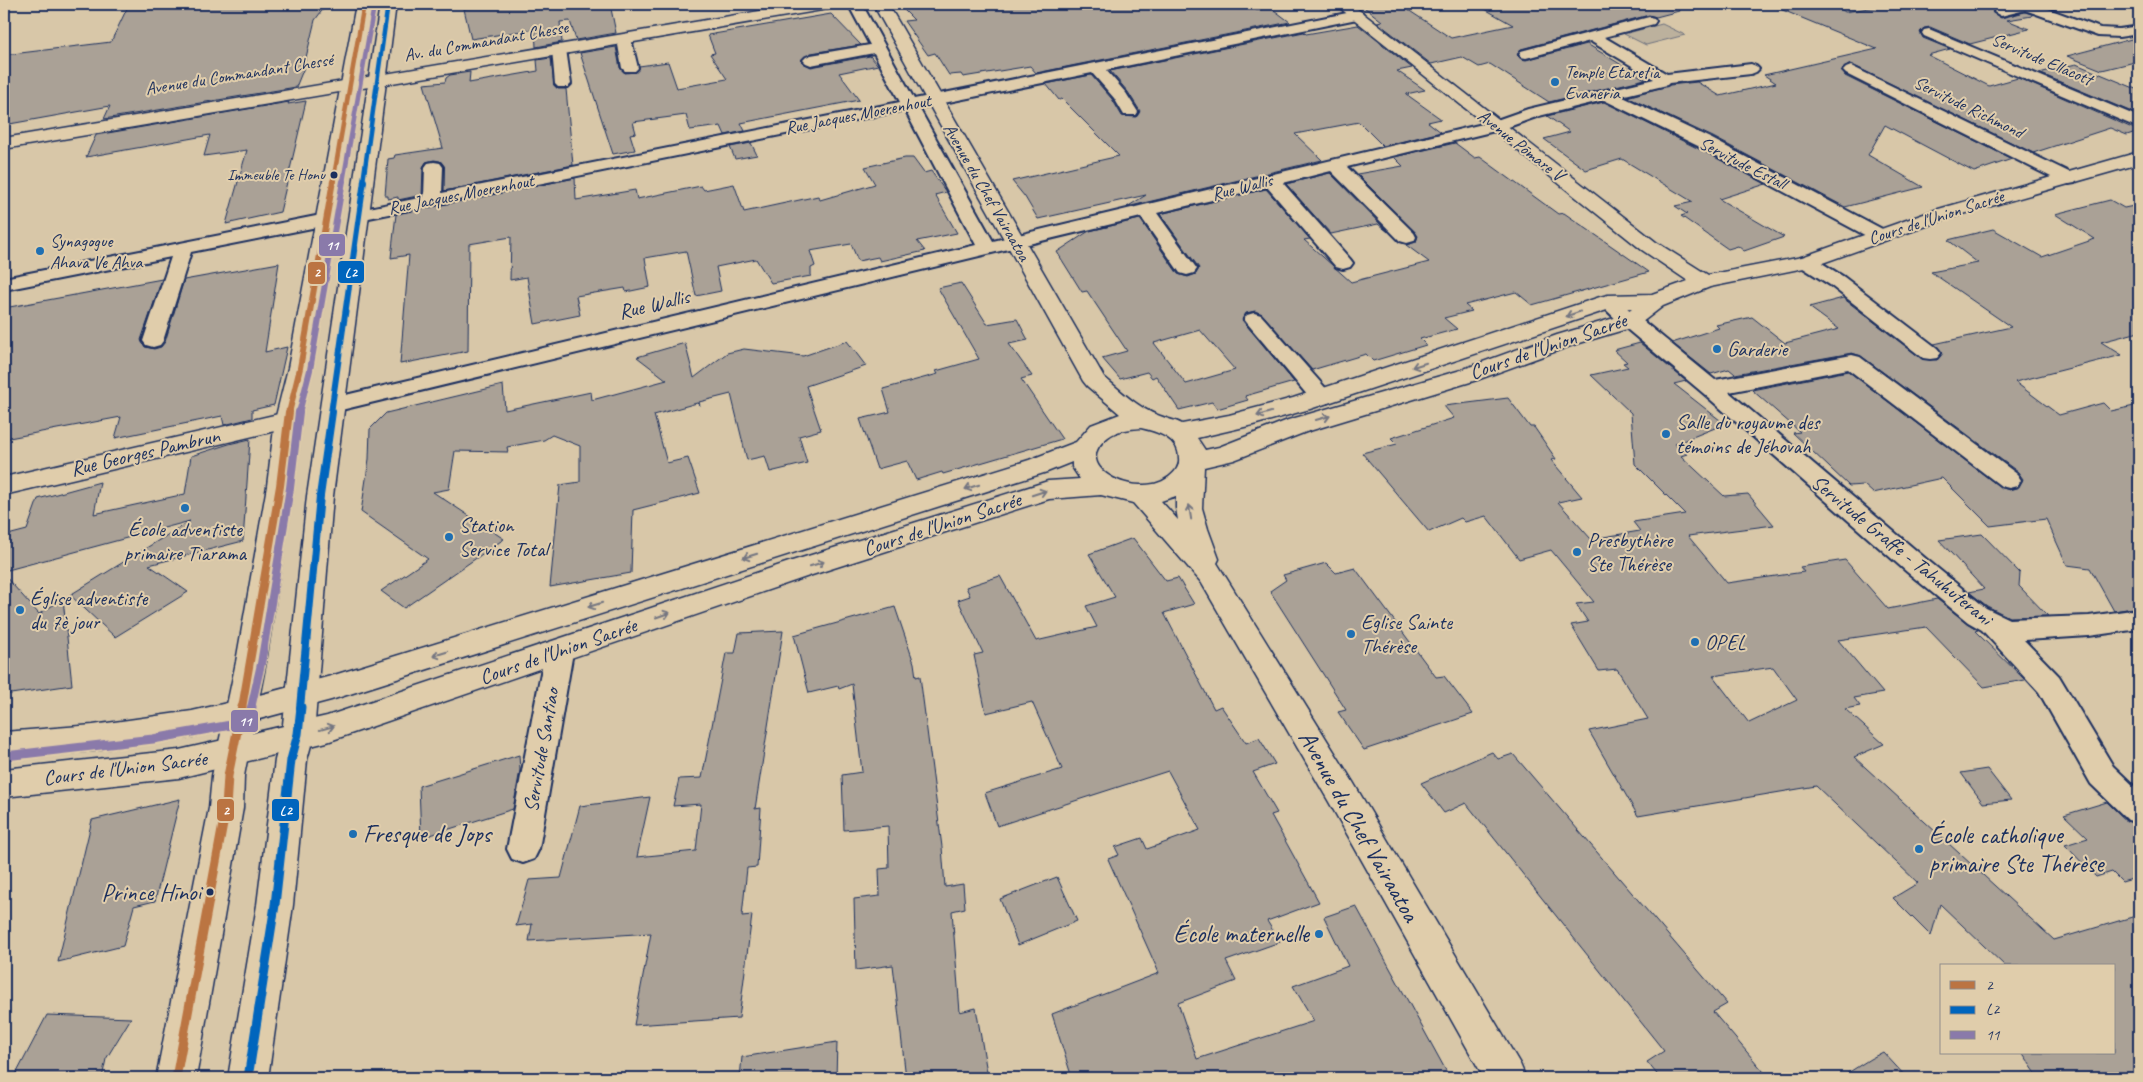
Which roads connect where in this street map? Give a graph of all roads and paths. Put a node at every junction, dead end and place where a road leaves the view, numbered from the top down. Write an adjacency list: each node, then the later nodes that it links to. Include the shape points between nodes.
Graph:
1 (364, 4): 23 (main road)
2 (388, 4): 23 (main road)
3 (776, 4): 23 (main road, Avenue du Commandant Chessé)
4 (828, 4): 14 (main road, Av. du Commandant Chesse)
5 (855, 4): 15 (street)
6 (880, 4): 27 (main road, Avenue du Chef Vairaatoa)
7 (1342, 4): 9 (main road, Avenue Pōmare V)
8 (2001, 12): 11 (street, via 2026,4 2098,32)
9 (1357, 15): 19 (street, Rue Jacques Moerenhout); 31 (main road, Avenue Pōmare V)
10 (1649, 21): 13 (street)
11 (2139, 30)
12 (1929, 32): 30 (street, Servitude Ellacott)
13 (1591, 36): 17 (street); 24 (street)
14 (624, 39): 16 (main road, Av. du Commandant Chesse); 20 (street)
15 (880, 48): 18 (street); 28 (street)
16 (559, 49): 23 (main road, Av. du Commandant Chesse); 25 (street)
17 (1526, 54)
18 (811, 60)
19 (1095, 67): 27 (street, Rue Jacques Moerenhout); 29 (street)
20 (630, 68)
21 (1751, 69): 24 (street, Rue Wallis)
22 (1851, 70): 37 (street, Servitude Richmond)
23 (365, 78): 32 (main road, Avenue du Commandant Chessé); 33 (main road, Av. du Commandant Chesse); 41 (main road); 42 (main road)
24 (1664, 79): 26 (street, Rue Wallis)
25 (563, 84)
26 (1605, 95): 31 (street, Rue Wallis, via 1534,112); 43 (street, Servitude Estall, via 1706,143)
27 (934, 99): 28 (street, Rue Jacques Moerenhout); 45 (main road, Avenue du Chef Vairaatoa)
28 (910, 104): 39 (street, Rue Jacques Moerenhout); 46 (street)
29 (1130, 112)
30 (2139, 122)
31 (1497, 126): 35 (street, Rue Wallis); 51 (main road, Avenue Pōmare V, via 1649,246)
32 (4, 133)
33 (4, 144)
34 (2139, 158): 37 (main road, Cours de l'Union Sacrée)
35 (1336, 165): 38 (street, Rue Wallis); 44 (street)
36 (434, 167): 39 (street)
37 (2069, 178): 43 (main road, Cours de l'Union Sacrée)
38 (1271, 180): 40 (street, Rue Wallis); 49 (street)
39 (433, 199): 41 (street, Rue Jacques Moerenhout)
40 (1145, 210): 45 (street, Rue Wallis); 50 (street)
41 (359, 215): 62 (main road)
42 (326, 220): 47 (street); 63 (main road, via 300,368)
43 (1879, 235): 48 (main road, Cours de l'Union Sacrée)
44 (1407, 238)
45 (1016, 242): 46 (street, Rue Wallis); 59 (main road, Avenue du Chef Vairaatoa)
46 (987, 248): 62 (street, Rue Wallis)
47 (183, 249): 52 (street); 57 (street)
48 (1807, 262): 51 (main road, Cours de l'Union Sacrée); 58 (street, via 1837,280)
49 (1343, 263)
50 (1187, 269)
51 (1704, 282): 53 (main road, Cours de l'Union Sacrée)
52 (4, 284)
53 (1655, 301): 54 (main road, Cours de l'Union Sacrée); 56 (main road, Cours de l'Union Sacrée)
54 (1608, 302): 56 (street, Servitude Graffe - Tahuhuterani); 61 (main road, Cours de l'Union Sacrée, one-way to 61)
55 (1254, 319): 61 (street)
56 (1629, 322): 60 (street, Servitude Graffe - Tahuhuterani); 67 (main road, Cours de l'Union Sacrée, one-way to 56, via 1297,426)
57 (154, 341)
58 (1930, 353)
59 (1095, 381): 64 (main road, Avenue du Chef Vairaatoa, via 1120,404); 66 (main road, Avenue du Chef Vairaatoa, via 1095,411)
60 (1711, 388): 68 (street, via 1852,362); 74 (street, Servitude Graffe - Tahuhuterani, via 1916,565 1976,615)
61 (1321, 397): 65 (main road, Cours de l'Union Sacrée, one-way to 65, via 1235,422)
62 (333, 405): 76 (main road, via 317,525)
63 (287, 420): 69 (main road, Rue Georges Pambrun); 77 (main road, via 280,486)
64 (1149, 421): 65 (main road, Avenue du Chef Vairaatoa); 66 (main road, Avenue du Chef Vairaatoa, via 1116,422 1102,428)
65 (1180, 433): 67 (main road, Avenue du Chef Vairaatoa, via 1192,448)
66 (1088, 442): 70 (main road, Avenue du Chef Vairaatoa, via 1083,461 1090,475); 76 (main road, Cours de l'Union Sacrée, one-way to 76, via 1038,466)
67 (1192, 466): 71 (main road, Avenue du Chef Vairaatoa, via 1182,482 1167,490); 72 (main road, Avenue du Chef Vairaatoa, one-way to 67, via 1189,508)
68 (2009, 480)
69 (4, 486)
70 (1104, 486): 71 (main road, Avenue du Chef Vairaatoa); 75 (main road, Cours de l'Union Sacrée, one-way to 70, via 802,568 1048,490)
71 (1141, 495): 72 (main road, Avenue du Chef Vairaatoa)
72 (1211, 575): 86 (main road, Avenue du Chef Vairaatoa)
73 (2139, 619): 74 (street, Servitude Graffe - Tahuhuterani, via 2089,626 2006,630)
74 (1993, 625): 82 (street, via 2049,684 2102,774)
75 (559, 652): 78 (main road, Cours de l'Union Sacrée, one-way to 75, via 328,729); 83 (street, Servitude Santiao)
76 (301, 696): 77 (main road, Cours de l'Union Sacrée); 78 (main road)
77 (240, 713): 79 (main road, Cours de l'Union Sacrée, via 192,724 93,738); 80 (main road)
78 (298, 734): 80 (main road, Cours de l'Union Sacrée); 85 (main road, via 291,760 275,905)
79 (4, 746)
80 (233, 753): 81 (main road, Cours de l'Union Sacrée, via 179,764); 84 (main road, via 226,808)
81 (4, 783)
82 (2139, 810)
83 (523, 849)
84 (176, 1078)
85 (248, 1078)
86 (1506, 1078)

